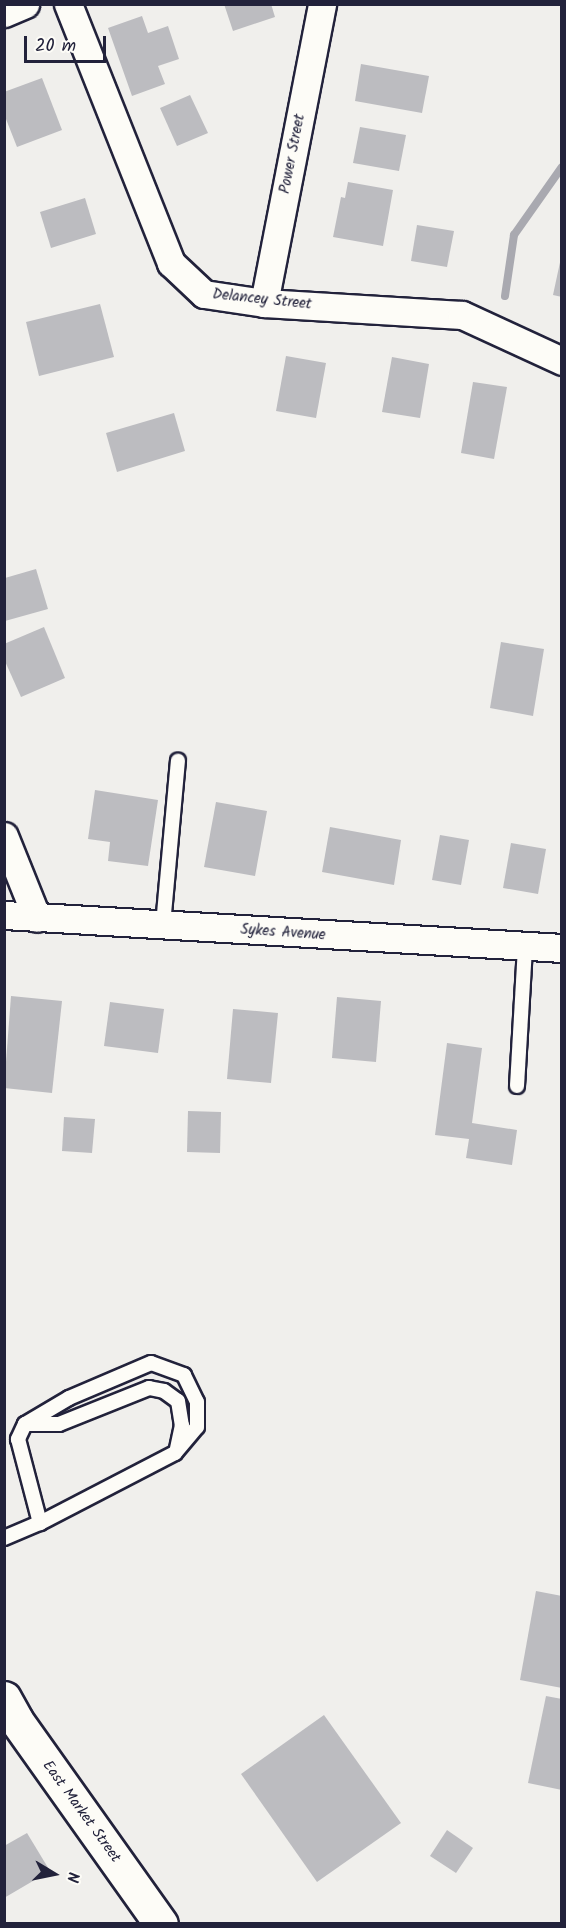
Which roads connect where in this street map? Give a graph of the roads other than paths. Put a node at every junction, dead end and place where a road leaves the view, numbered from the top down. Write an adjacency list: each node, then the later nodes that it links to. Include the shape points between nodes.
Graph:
1 (25, 4): 4 (street)
2 (69, 4): 5 (street, Delancey Street, via 171,263 204,294)
3 (322, 4): 5 (street, Power Street)
4 (4, 13)
5 (264, 303): 6 (street, Delancey Street, via 462,315)
6 (561, 361)
7 (178, 761): 11 (lane)
8 (4, 836): 10 (street)
9 (4, 915): 10 (street, Sykes Avenue)
10 (37, 918): 11 (street, Sykes Avenue)
11 (163, 925): 12 (street, Sykes Avenue)
12 (525, 946): 13 (street, Sykes Avenue); 14 (lane)
13 (561, 948)
14 (518, 1086)
15 (25, 1424): 16 (lane, via 58,1425 149,1388 164,1391 178,1401 182,1425); 16 (lane, via 69,1398 151,1364 184,1375 197,1402 197,1427); 17 (lane, via 18,1439)
16 (175, 1453): 17 (lane)
17 (40, 1522): 18 (lane)
18 (4, 1538)
19 (4, 1698): 20 (main road, East Market Street)
20 (161, 1923)

